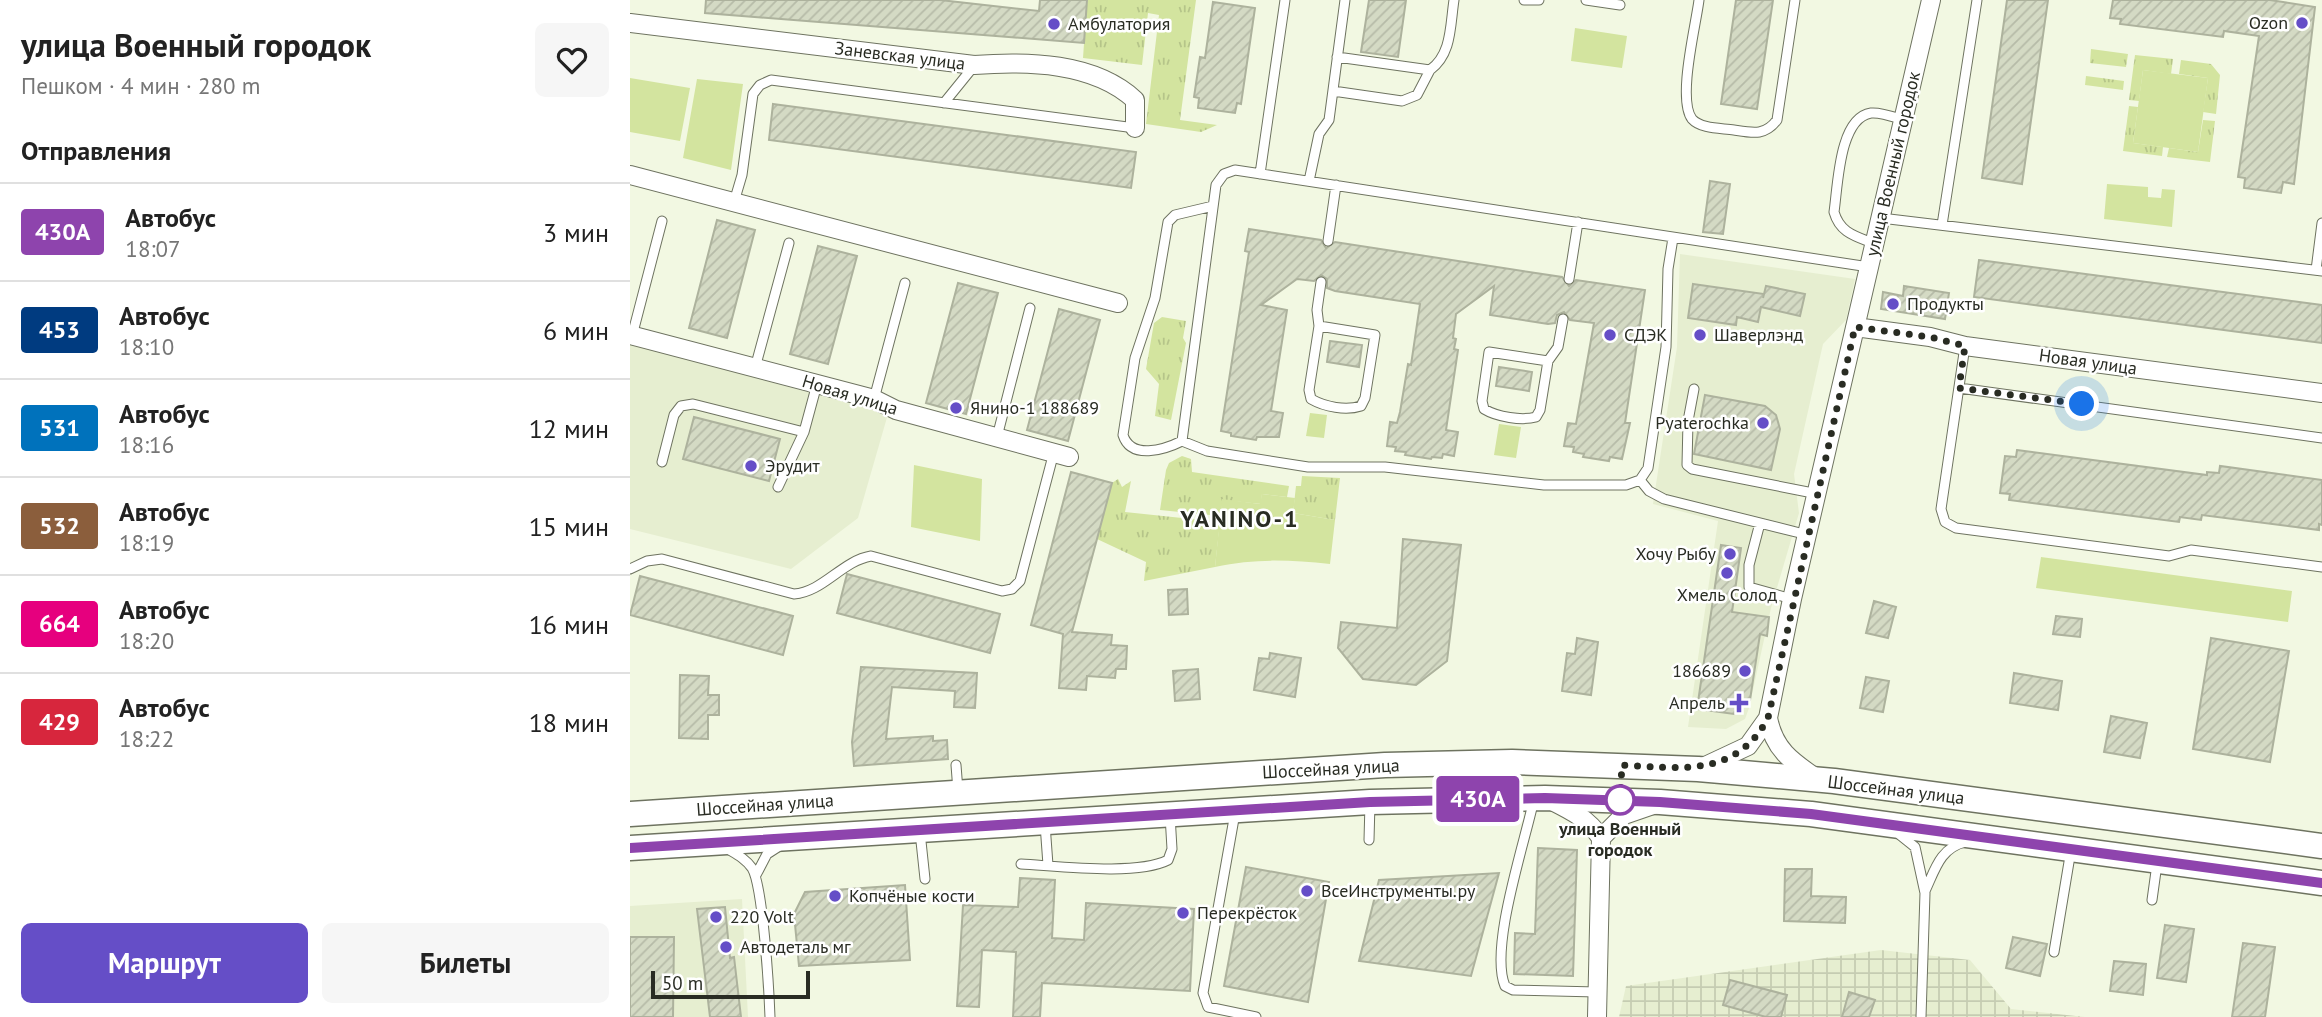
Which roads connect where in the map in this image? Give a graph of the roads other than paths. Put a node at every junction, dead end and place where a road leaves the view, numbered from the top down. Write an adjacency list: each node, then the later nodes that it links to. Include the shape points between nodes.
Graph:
1 (1285, 0): 21 (lane)
2 (1345, 0): 13 (lane)
3 (1454, 0): 15 (lane, via 1447,50 1442,62)
4 (1524, 0): 5 (lane)
5 (1539, 0)
6 (1586, 0): 11 (lane)
7 (1699, 0): 8 (lane, via 1686,88 1692,118 1702,126 1757,134 1769,130 1777,120)
8 (1795, 0)
9 (1931, 0): 18 (street, улица Военный городок)
10 (1977, 0): 30 (lane)
11 (1620, 5)
12 (630, 23): 14 (street, Заневская улица)
13 (1337, 57): 15 (lane); 16 (lane)
14 (974, 65): 17 (lane); 19 (street, Заневская улица, via 1009,63 1092,73 1135,100)
15 (1430, 71): 16 (lane, via 1417,95 1402,101)
16 (1333, 91): 22 (lane, via 1329,120 1319,134)
17 (944, 103): 19 (lane); 24 (lane, via 771,80 760,85 753,94)
18 (1904, 120): 26 (street, улица Военный городок); 34 (lane, via 1873,113 1858,117 1849,128 1834,212 1847,233)
19 (1135, 128)
20 (630, 174): 24 (street)
21 (1260, 174): 22 (lane); 25 (lane, via 1235,170 1224,174 1216,185)
22 (1309, 181): 23 (lane)
23 (1336, 185): 28 (lane); 32 (lane)
24 (734, 202): 40 (street)
25 (1213, 206): 57 (lane); 57 (lane, via 1175,215 1168,222 1155,298 1135,358 1123,435 1133,448 1151,451)
26 (1881, 218): 30 (lane); 34 (street, улица Военный городок)
27 (662, 221): 45 (lane)
28 (1578, 222): 31 (lane); 37 (lane)
29 (2322, 223): 36 (lane)
30 (1942, 225): 36 (lane)
31 (1673, 238): 35 (lane); 60 (lane, via 1667,347 1648,468)
32 (1328, 242)
33 (789, 243): 48 (lane)
34 (1875, 244): 35 (street, улица Военный городок)
35 (1869, 267): 44 (street, улица Военный городок)
36 (2319, 270)
37 (1569, 279)
38 (1321, 282): 43 (lane)
39 (905, 283): 53 (lane)
40 (1118, 303)
41 (1030, 308): 55 (lane)
42 (1563, 319): 47 (lane, via 1559,347)
43 (1319, 326): 43 (lane, via 1375,335 1361,406 1352,409 1311,399)
44 (1855, 327): 46 (street, Новая улица); 62 (street, улица Военный городок)
45 (631, 335): 48 (street, Новая улица)
46 (1965, 346): 50 (lane); 52 (street, Новая улица)
47 (1548, 361): 47 (lane, via 1489,352 1484,409 1536,417)
48 (755, 368): 49 (street, Новая улица)
49 (817, 384): 53 (street, Новая улица); 54 (lane)
50 (1959, 388): 56 (lane); 65 (lane, via 1941,509 1945,522 1956,528 2169,556 2191,550)
51 (1694, 389): 62 (lane, via 1687,465)
52 (2322, 393)
53 (874, 399): 55 (street, Новая улица, via 896,410)
54 (804, 432): 59 (lane, via 693,404 681,406 674,415); 61 (lane)
55 (997, 437): 58 (street, Новая улица)
56 (2322, 438)
57 (1182, 441): 60 (lane, via 1207,451 1308,467 1385,467 1544,485 1626,485)
58 (1062, 455): 66 (lane, via 1020,581 1012,589 1002,591 871,556 806,594 662,559)
59 (662, 462)
60 (1640, 480): 63 (lane, via 1664,499)
61 (778, 487)
62 (1818, 494): 64 (street, улица Военный городок)
63 (1760, 523): 64 (lane); 67 (lane, via 1748,587)
64 (1808, 536): 67 (street, улица Военный городок)
65 (2322, 567)
66 (630, 569)
67 (1792, 598): 68 (street, улица Военный городок)
68 (1768, 718): 70 (street, via 1748,746); 71 (street, via 1778,748)
69 (956, 765): 72 (lane)
70 (1698, 769): 71 (main road, Шоссейная улица); 72 (main road, Шоссейная улица, via 1526,763 1385,765)
71 (1818, 780): 87 (main road, Шоссейная улица)
72 (958, 792): 77 (main road, Шоссейная улица)
73 (1540, 798): 74 (main road, Шоссейная улица); 75 (main road, Шоссейная улица); 84 (street, via 1577,813); 99 (lane, via 1503,930 1502,977 1505,986 1513,990)
74 (1370, 802): 76 (main road, Шоссейная улица); 85 (lane)
75 (1660, 802): 80 (main road, Шоссейная улица); 84 (street, via 1625,815)
76 (1235, 810): 78 (main road, Шоссейная улица); 101 (lane, via 1203,993 1208,1007)
77 (630, 814)
78 (1170, 814): 79 (main road, Шоссейная улица); 92 (lane, via 1172,849 1168,860 1158,865)
79 (1045, 822): 81 (main road, Шоссейная улица); 92 (lane)
80 (1879, 823): 82 (main road, Шоссейная улица); 96 (lane, via 1915,846)
81 (920, 830): 83 (main road, Шоссейная улица); 94 (lane)
82 (1986, 837): 89 (main road, Шоссейная улица); 96 (lane, via 1947,850)
83 (792, 838): 86 (main road, Шоссейная улица); 93 (lane, via 767,854)
84 (1601, 838): 99 (street)
85 (1369, 840)
86 (715, 843): 88 (main road, Шоссейная улица); 93 (lane, via 742,856)
87 (2322, 846)
88 (630, 848)
89 (2071, 848): 90 (main road, Шоссейная улица); 98 (lane)
90 (2157, 860): 95 (main road, Шоссейная улица); 97 (lane)
91 (1021, 864): 92 (lane)
92 (1048, 865)
93 (756, 875): 100 (lane)
94 (925, 879)
95 (2322, 883)
96 (1925, 892): 103 (lane)
97 (2152, 900)
98 (2054, 952)
99 (1597, 992): 102 (street)
100 (770, 1017)
101 (1256, 1017)
102 (1597, 1017)
103 (1921, 1017)

